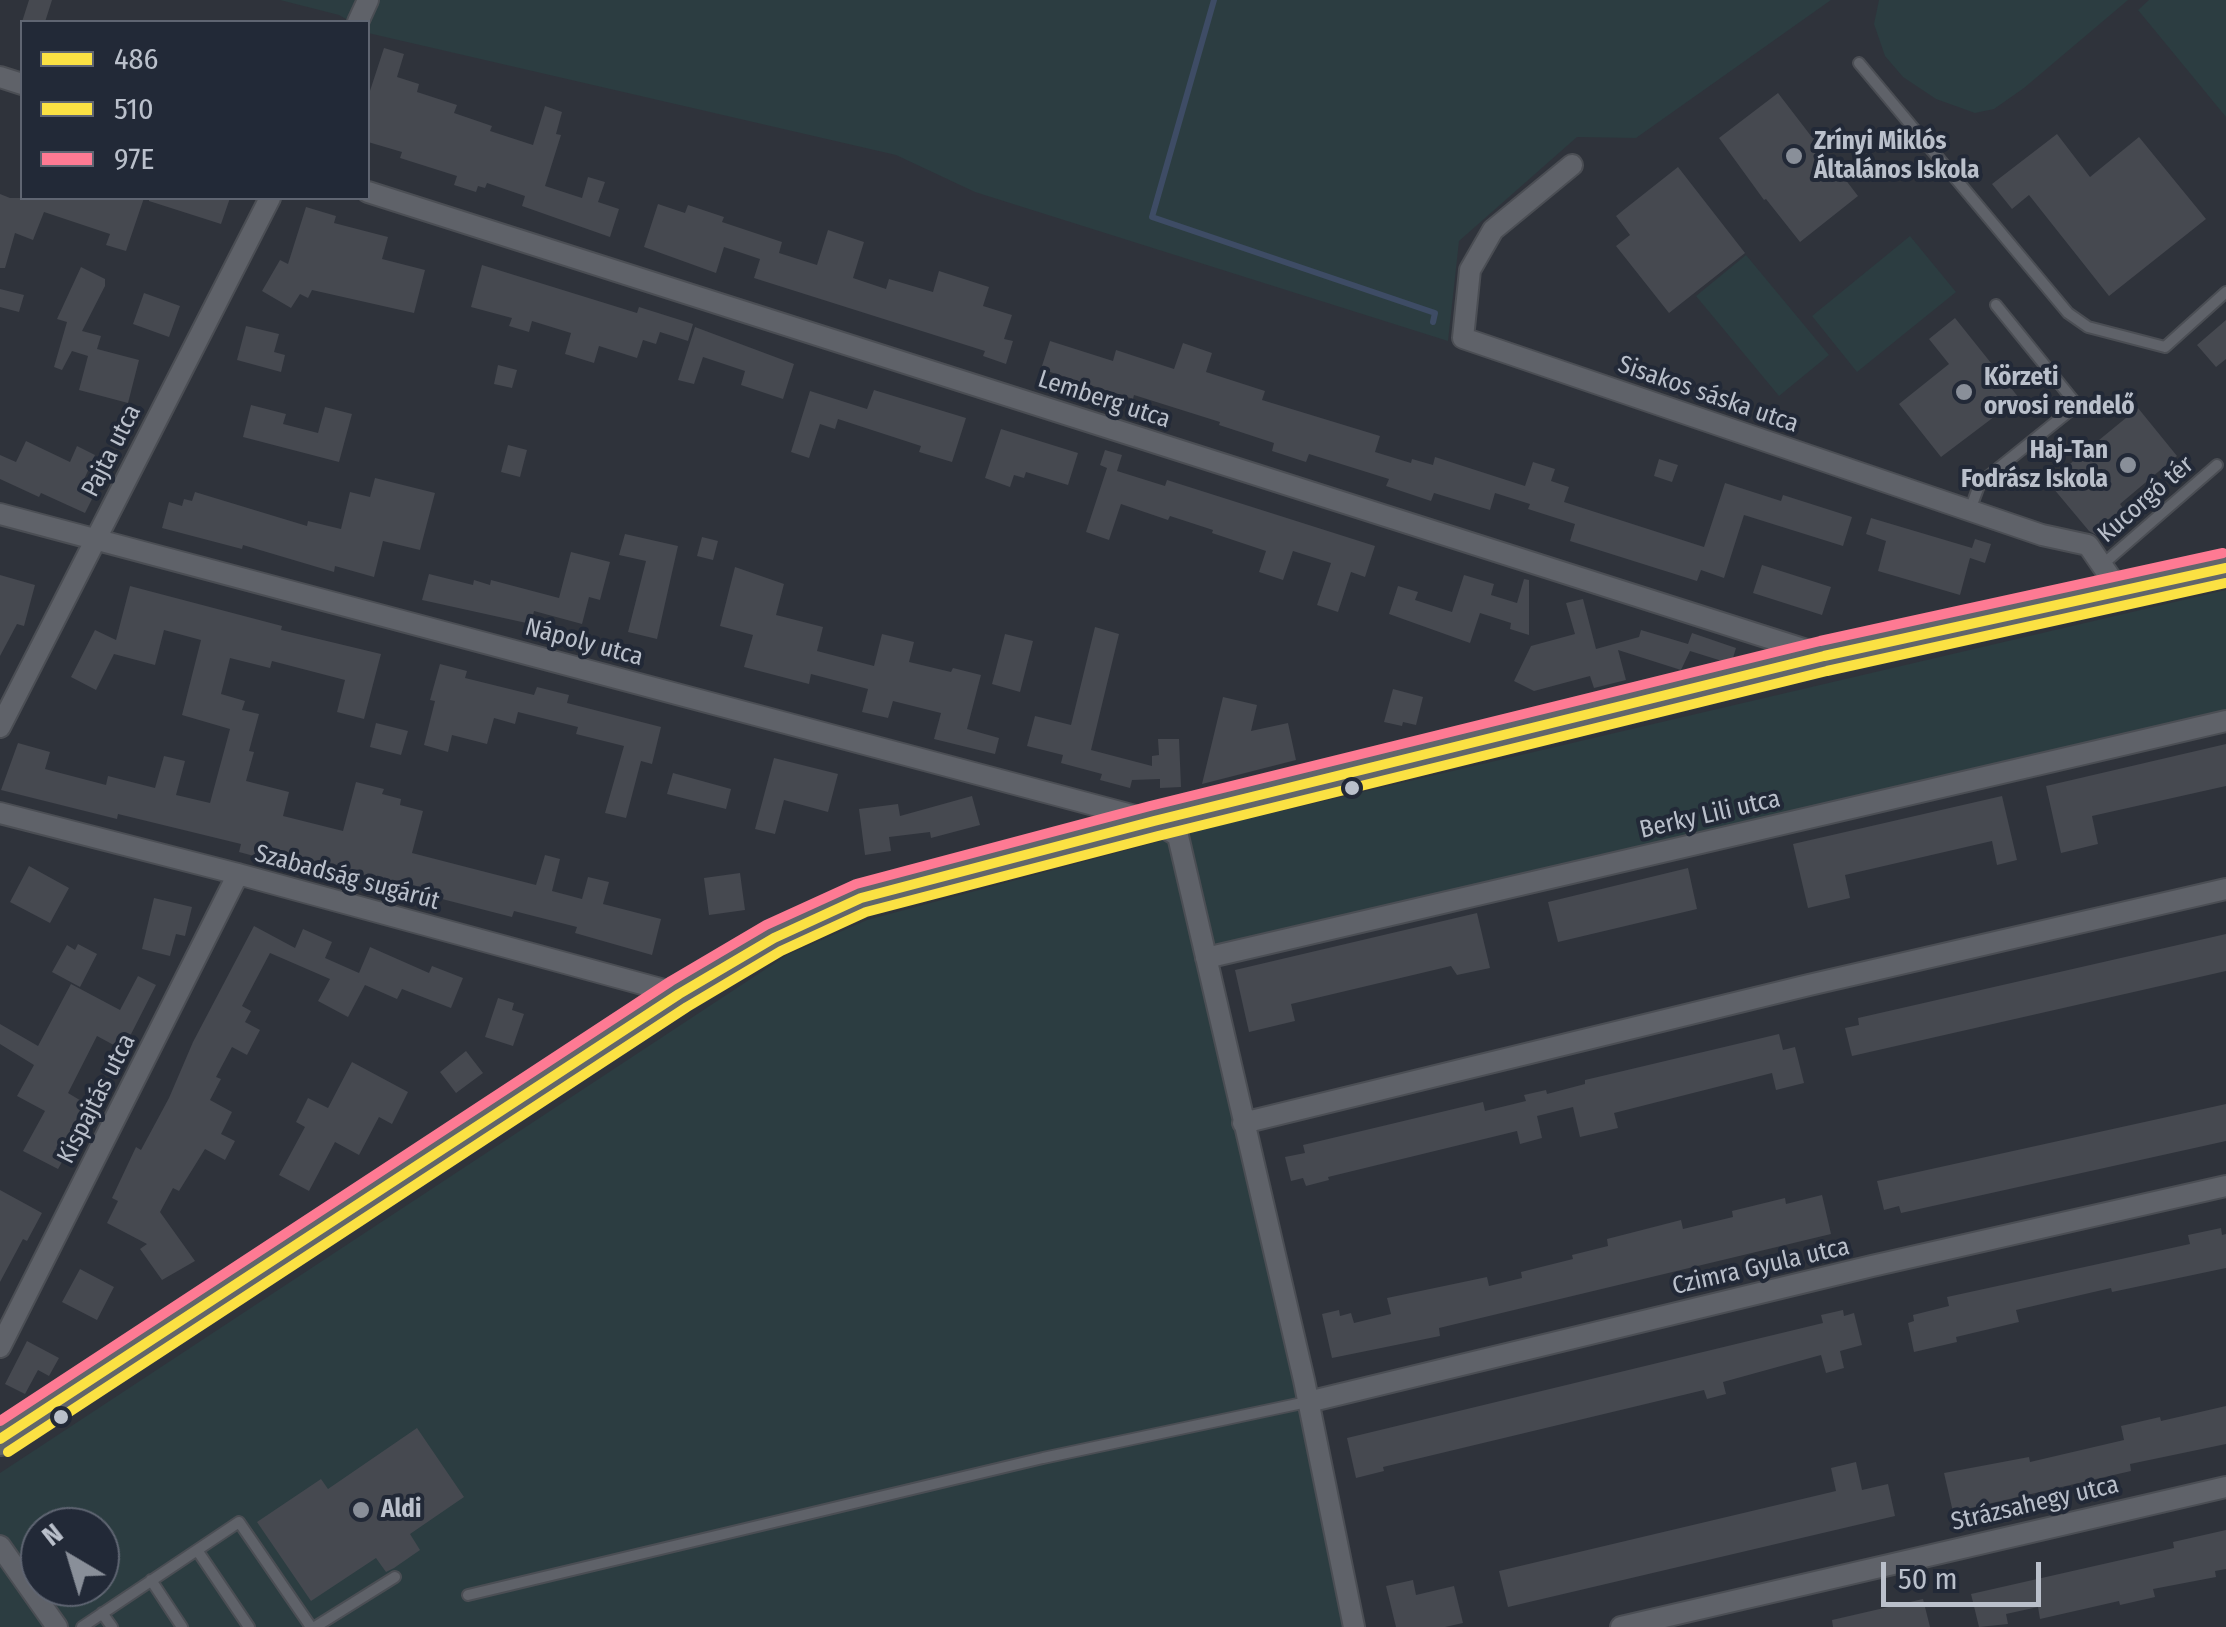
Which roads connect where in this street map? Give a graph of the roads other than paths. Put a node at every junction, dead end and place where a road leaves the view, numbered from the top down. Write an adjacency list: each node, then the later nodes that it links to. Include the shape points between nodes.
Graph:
1 (1860, 63): 7 (lane, via 2068,313 2088,327 2165,348)
2 (11, 80): 3 (street)
3 (0, 100)
4 (1572, 165): 11 (street, Sisakos sáska utca, via 1493,230 1470,270 1463,338)
5 (370, 193): 17 (street, Lemberg utca)
6 (269, 200): 13 (street, Pajta utca)
7 (2222, 295): 9 (lane)
8 (1996, 305): 11 (lane, via 2078,405 1980,482)
9 (2226, 310)
10 (2217, 465): 14 (lane, Kucorgó tér)
11 (1970, 511): 14 (street, Sisakos sáska utca, via 2088,546)
12 (0, 514): 13 (street, Nápoly utca)
13 (95, 539): 19 (street, Pajta utca); 21 (street, Nápoly utca)
14 (2102, 565): 16 (street, Sisakos sáska utca)
15 (2226, 568): 16 (main road)
16 (2121, 593): 17 (main road)
17 (1824, 656): 21 (main road)
18 (2226, 721): 24 (street, Berky Lili utca)
19 (0, 728)
20 (0, 813): 22 (street, Szabadság sugárút)
21 (1154, 821): 24 (street, via 1178,836); 25 (main road, via 861,898 774,938)
22 (238, 874): 25 (street, Szabadság sugárút); 28 (street, Kispajtás utca)
23 (2226, 889): 26 (street)
24 (1206, 958): 26 (street)
25 (679, 994): 30 (main road)
26 (1243, 1123): 29 (street)
27 (2226, 1186): 29 (street, Czimra Gyula utca)
28 (0, 1348)
29 (1308, 1402): 36 (lane); 44 (street)
30 (0, 1439)
31 (2226, 1486): 45 (street, Strázsahegy utca)
32 (0, 1546): 38 (street)
33 (196, 1550): 35 (lane); 42 (lane); 43 (lane, via 240,1522)
34 (396, 1577): 43 (lane)
35 (151, 1580): 37 (lane); 41 (lane)
36 (468, 1595)
37 (102, 1613): 39 (lane); 40 (lane)
38 (58, 1627)
39 (82, 1627)
40 (112, 1627)
41 (182, 1627)
42 (249, 1627)
43 (313, 1627)
44 (1354, 1627)
45 (1621, 1627)

